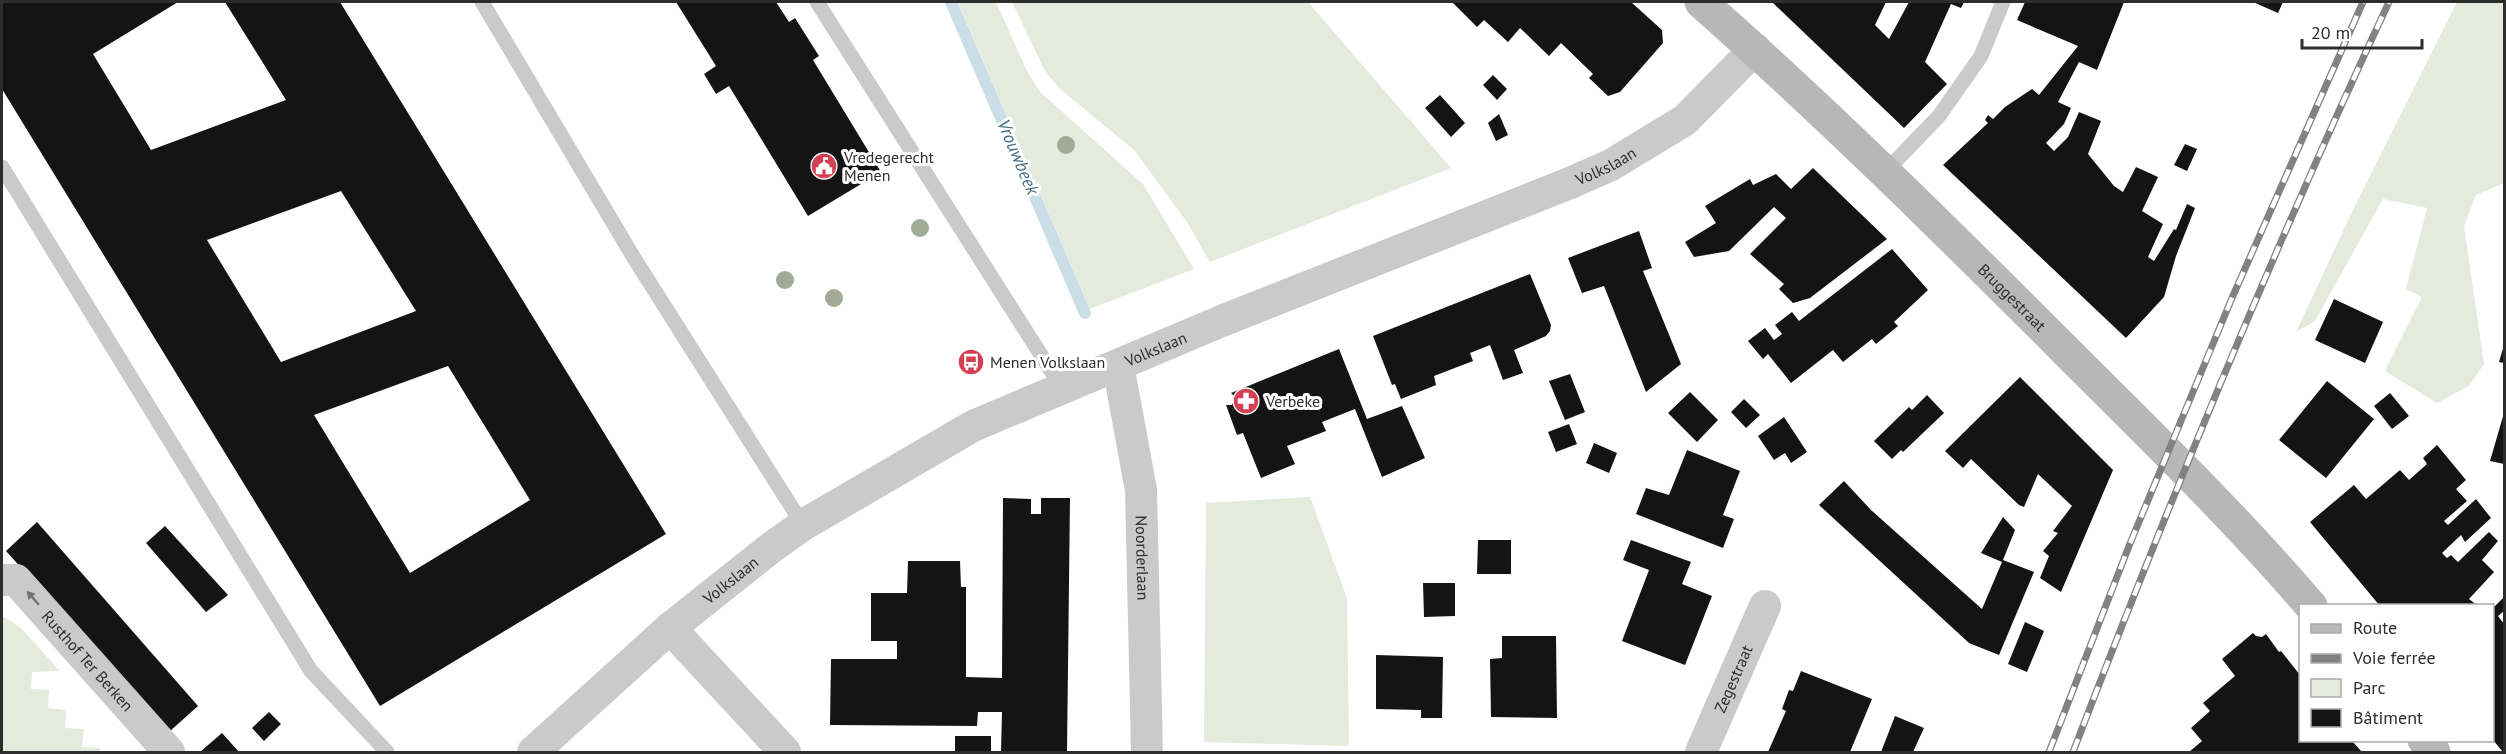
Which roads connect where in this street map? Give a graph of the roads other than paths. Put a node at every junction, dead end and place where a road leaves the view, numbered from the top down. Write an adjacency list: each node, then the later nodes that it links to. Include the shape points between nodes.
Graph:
1 (483, 2): 10 (lane, via 634,258)
2 (817, 2): 9 (lane)
3 (1701, 2): 5 (street, Bruggestraat)
4 (2003, 2): 7 (lane, via 1981,56 1951,99)
5 (1755, 49): 7 (street, Bruggestraat); 8 (street, Volkslaan, via 1684,120 1611,165)
6 (2, 167): 16 (lane, via 311,671)
7 (1884, 172): 12 (street, Bruggestraat, via 2174,458)
8 (1118, 365): 9 (street, Volkslaan); 19 (street, Noorderlaan, via 1141,490)
9 (1062, 388): 10 (street, Volkslaan, via 973,426)
10 (803, 525): 14 (street, Volkslaan)
11 (2, 580): 15 (street, Rusthof Ter Berken, one-way to 11, via 16,579)
12 (2309, 604)
13 (1765, 606): 20 (street, Zegestraat)
14 (670, 628): 17 (street, Volkslaan); 18 (street)
15 (169, 753)
16 (387, 753)
17 (533, 753)
18 (785, 753)
19 (1147, 753)
20 (1701, 753)

